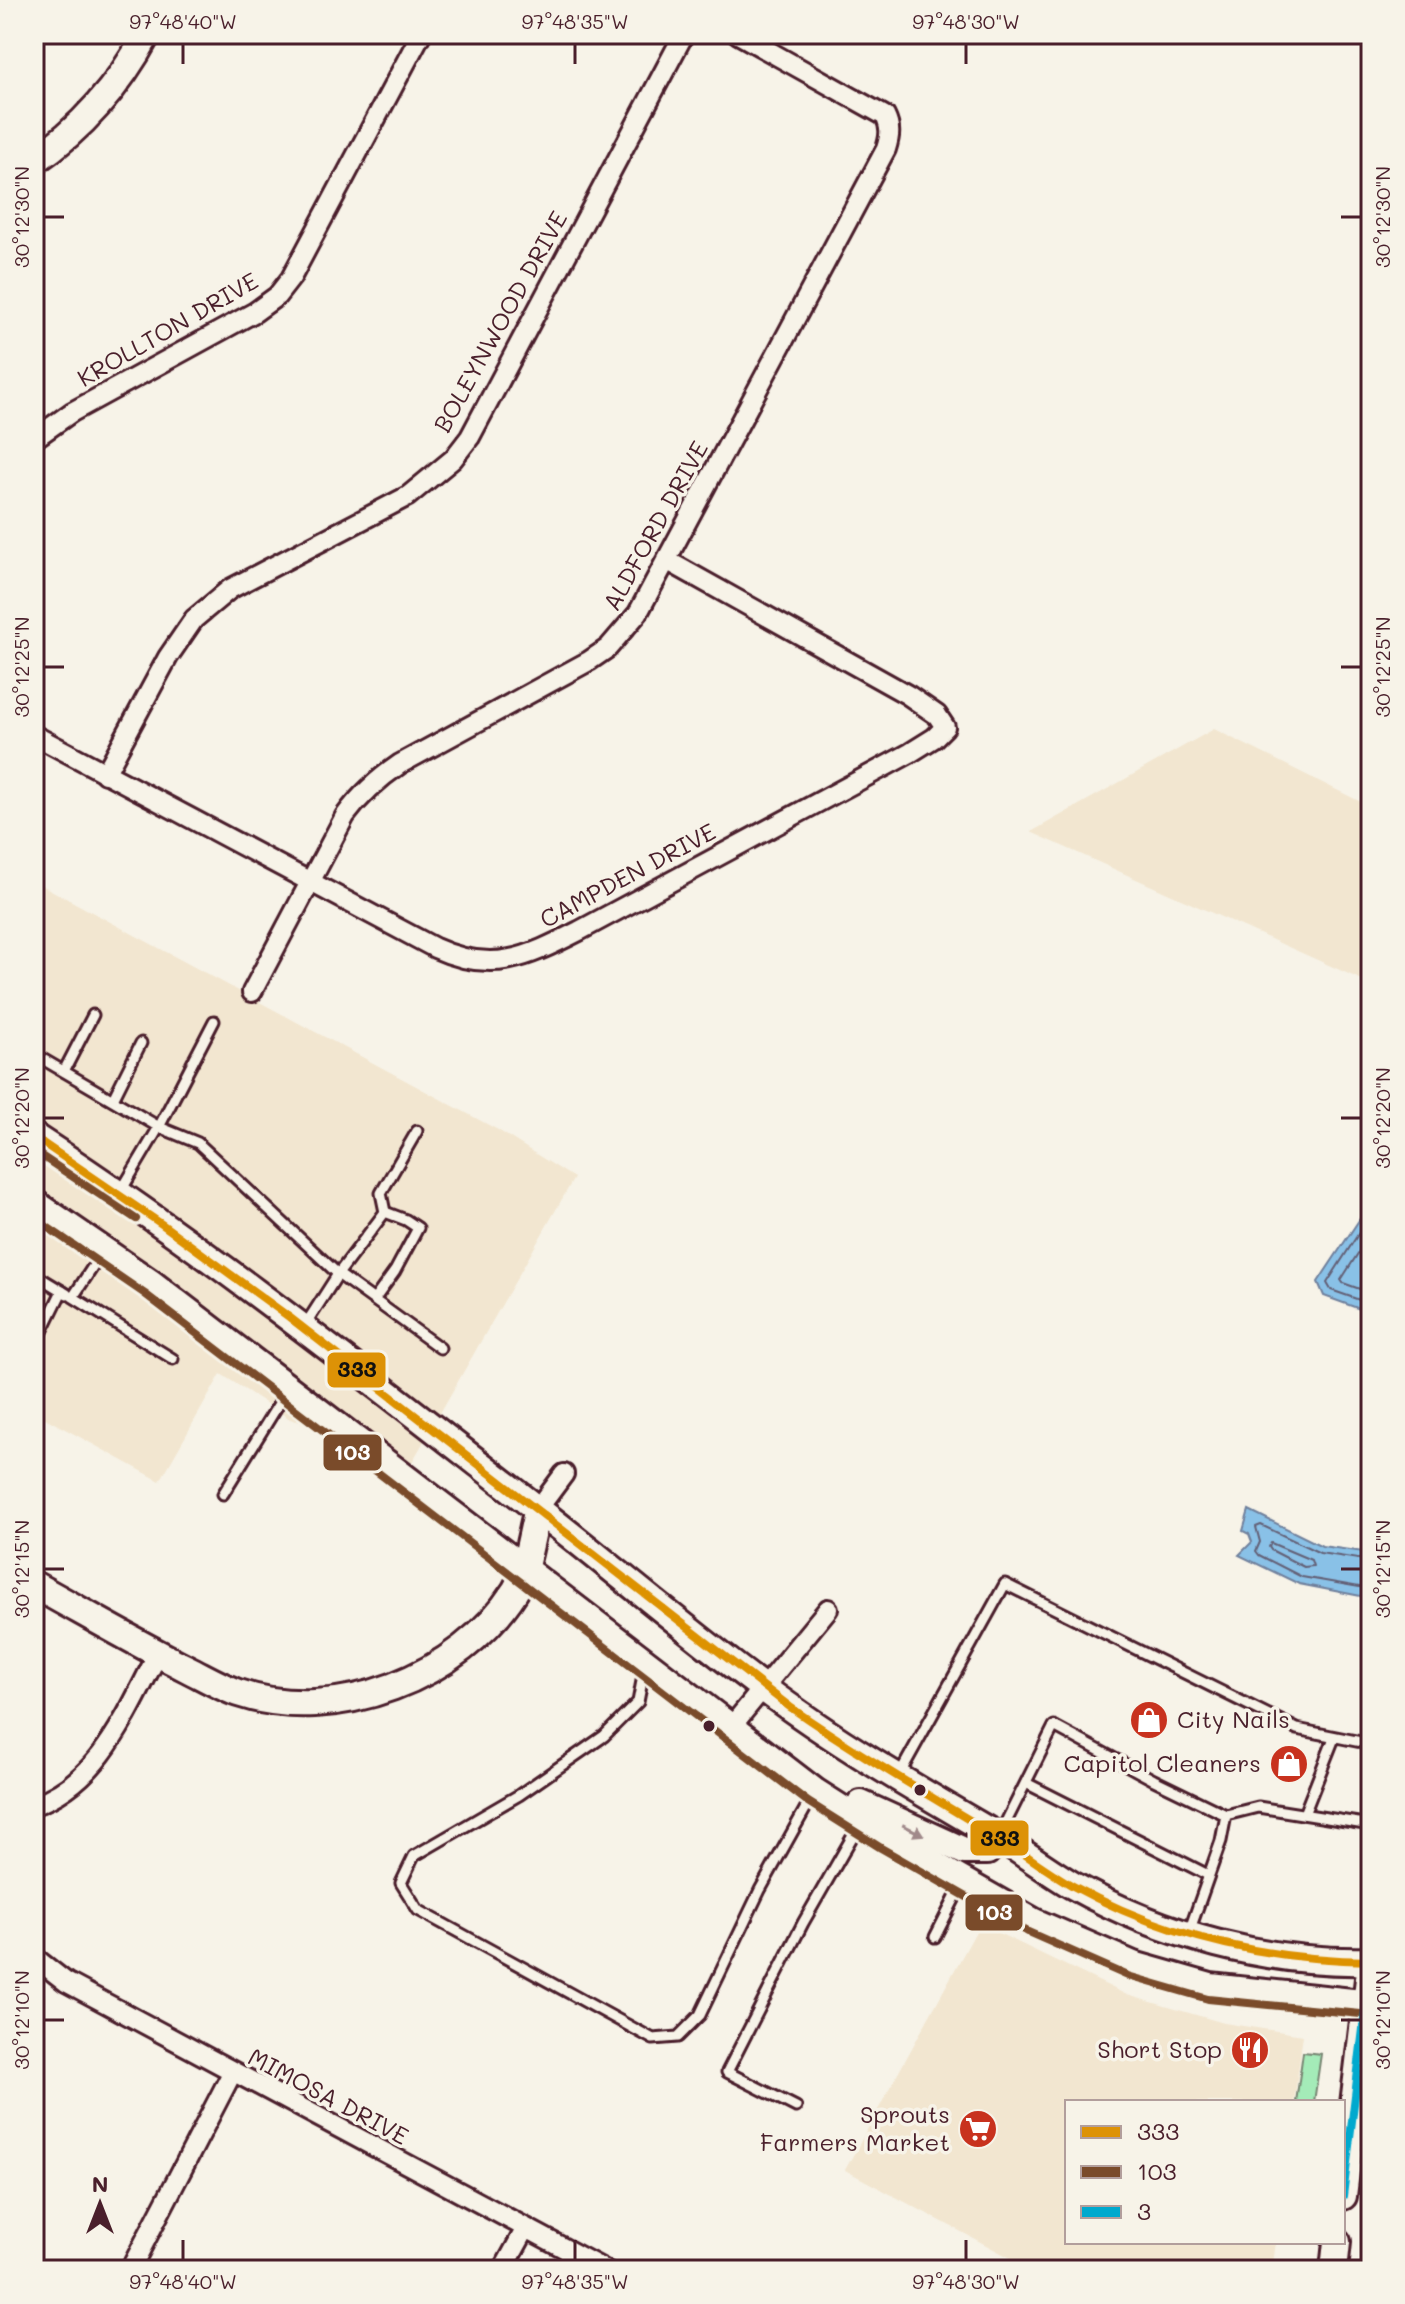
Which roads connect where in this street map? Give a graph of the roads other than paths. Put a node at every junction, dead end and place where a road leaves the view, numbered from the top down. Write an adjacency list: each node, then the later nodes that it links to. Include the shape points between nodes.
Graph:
1 (147, 34): 5 (main road, via 94,113)
2 (421, 34): 6 (street, KROLLTON DRIVE, via 277,296)
3 (684, 34): 9 (street, BOLEYNWOOD DRIVE, via 470,437 453,459 408,496 230,589 194,619)
4 (738, 34): 7 (street, ALDFORD DRIVE, via 885,116 890,136)
5 (34, 161)
6 (34, 439)
7 (668, 561): 10 (street, ALDFORD DRIVE, via 638,613 608,648 378,779 345,816); 10 (street, CAMPDEN DRIVE, via 908,695 945,727 922,746 620,909 508,961 458,958)
8 (34, 735): 9 (street, CAMPDEN DRIVE)
9 (105, 774): 10 (street, CAMPDEN DRIVE)
10 (310, 884): 11 (street, ALDFORD DRIVE)
11 (252, 992)
12 (93, 1015): 16 (lane)
13 (214, 1021): 18 (lane)
14 (141, 1043): 17 (lane)
15 (34, 1054): 16 (lane)
16 (64, 1071): 17 (lane)
17 (113, 1099): 18 (lane)
18 (159, 1127): 21 (lane); 26 (lane, via 198,1143)
19 (417, 1131): 23 (lane, via 381,1193)
20 (34, 1137): 21 (main road)
21 (120, 1193): 30 (main road)
22 (34, 1203): 24 (main road)
23 (385, 1212): 26 (lane); 29 (lane, via 418,1228)
24 (104, 1250): 28 (lane); 34 (main road)
25 (34, 1274): 27 (lane)
26 (338, 1274): 29 (lane); 30 (lane)
27 (62, 1291): 28 (lane); 31 (lane)
28 (73, 1297): 33 (lane)
29 (374, 1300): 32 (lane)
30 (302, 1330): 37 (main road)
31 (34, 1348)
32 (440, 1348)
33 (173, 1359)
34 (288, 1389): 36 (lane); 38 (main road)
35 (564, 1474): 37 (street)
36 (223, 1494)
37 (538, 1509): 38 (main road); 43 (main road)
38 (523, 1569): 41 (main road, via 517,1588 479,1634 406,1682 375,1691 281,1701 238,1693); 42 (main road)
39 (34, 1585): 41 (main road)
40 (828, 1609): 43 (street)
41 (158, 1654): 50 (street, via 93,1767 71,1786)
42 (645, 1663): 44 (main road); 49 (lane, via 638,1702 604,1736 519,1795 414,1856 401,1883 418,1910 653,2039 678,2037 700,2015)
43 (763, 1688): 44 (street); 47 (main road)
44 (731, 1727): 49 (main road)
45 (1334, 1738): 46 (lane); 47 (lane, via 1297,1729 1005,1584); 51 (lane)
46 (1371, 1744)
47 (898, 1778): 55 (main road)
48 (1026, 1783): 53 (lane, via 1054,1726); 55 (lane); 56 (lane)
49 (815, 1792): 52 (main road)
50 (34, 1805)
51 (1304, 1814): 53 (lane, via 1258,1807); 54 (lane)
52 (864, 1815): 55 (main road, one-way to 55, via 964,1851 987,1851); 57 (main road); 64 (lane, via 727,2072)
53 (1226, 1815): 56 (lane)
54 (1371, 1825)
55 (999, 1837): 58 (main road, via 1072,1884)
56 (1208, 1875): 58 (lane)
57 (963, 1881): 59 (lane); 62 (main road, via 1034,1922 1133,1965 1210,1987)
58 (1188, 1935): 61 (main road, via 1219,1946)
59 (935, 1937)
60 (34, 1957): 63 (street, MIMOSA DRIVE, via 66,1982)
61 (1371, 1962): 62 (main road)
62 (1369, 2004): 65 (main road)
63 (232, 2073): 66 (street, MIMOSA DRIVE); 68 (street)
64 (796, 2107)
65 (1345, 2181)
66 (526, 2228): 69 (street); 70 (street, MIMOSA DRIVE)
67 (1337, 2244): 71 (main road)
68 (130, 2270)
69 (503, 2270)
70 (605, 2270)
71 (1334, 2270)

